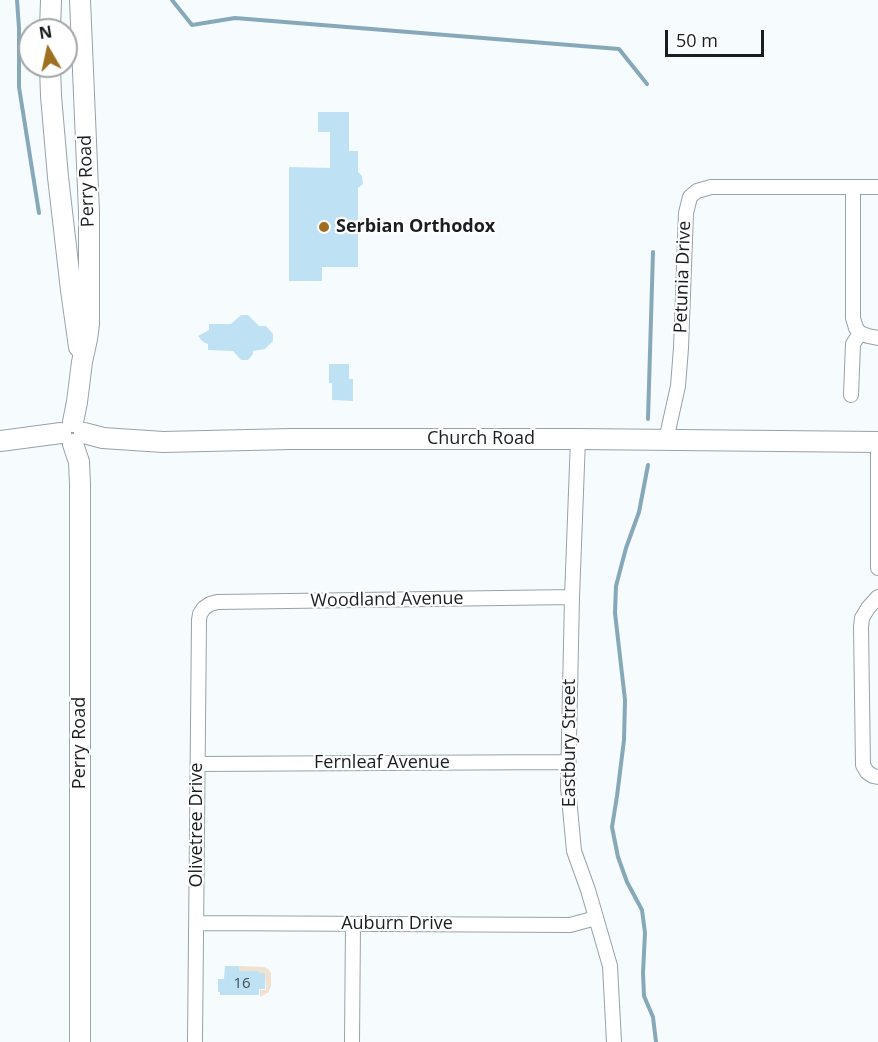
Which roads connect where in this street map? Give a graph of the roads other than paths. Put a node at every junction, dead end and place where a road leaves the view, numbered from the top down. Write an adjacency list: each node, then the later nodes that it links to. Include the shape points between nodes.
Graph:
1 (51, 0): 3 (main road)
2 (80, 0): 9 (main road, Perry Road, via 89,212 89,324)
3 (50, 18)
4 (50, 78): 9 (main road, Perry Road, via 58,177)
5 (853, 187): 6 (street, Petunia Drive); 7 (street, via 853,318); 13 (street, Petunia Drive, via 711,188 697,190 690,197 678,386)
6 (878, 187)
7 (860, 333): 8 (street); 10 (street, via 853,344)
8 (878, 338)
9 (82, 362): 11 (main road, Perry Road)
10 (851, 395)
11 (73, 433): 12 (main road, Church Road, via 163,441); 14 (main road, Church Road); 26 (main road, Perry Road, via 80,484)
12 (578, 439): 13 (main road, Church Road); 17 (street, Eastbury Street)
13 (666, 440): 15 (main road, Church Road)
14 (0, 441)
15 (878, 442): 16 (street)
16 (878, 568)
17 (572, 597): 19 (street, Woodland Avenue, via 217,602); 20 (street, Eastbury Street)
18 (878, 597): 22 (street, via 862,618 861,627 863,765)
19 (204, 608): 21 (street, Olivetree Drive, via 199,620)
20 (567, 762): 21 (street, Fernleaf Avenue); 23 (street, Eastbury Street, via 574,851)
21 (198, 764): 24 (street, Olivetree Drive)
22 (878, 777)
23 (596, 918): 25 (street, Auburn Drive, via 570,925); 29 (street, Eastbury Street, via 609,966)
24 (196, 923): 25 (street, Auburn Drive); 27 (street, Olivetree Drive)
25 (353, 924): 28 (street)
26 (80, 1042)
27 (195, 1042)
28 (352, 1042)
29 (614, 1042)

